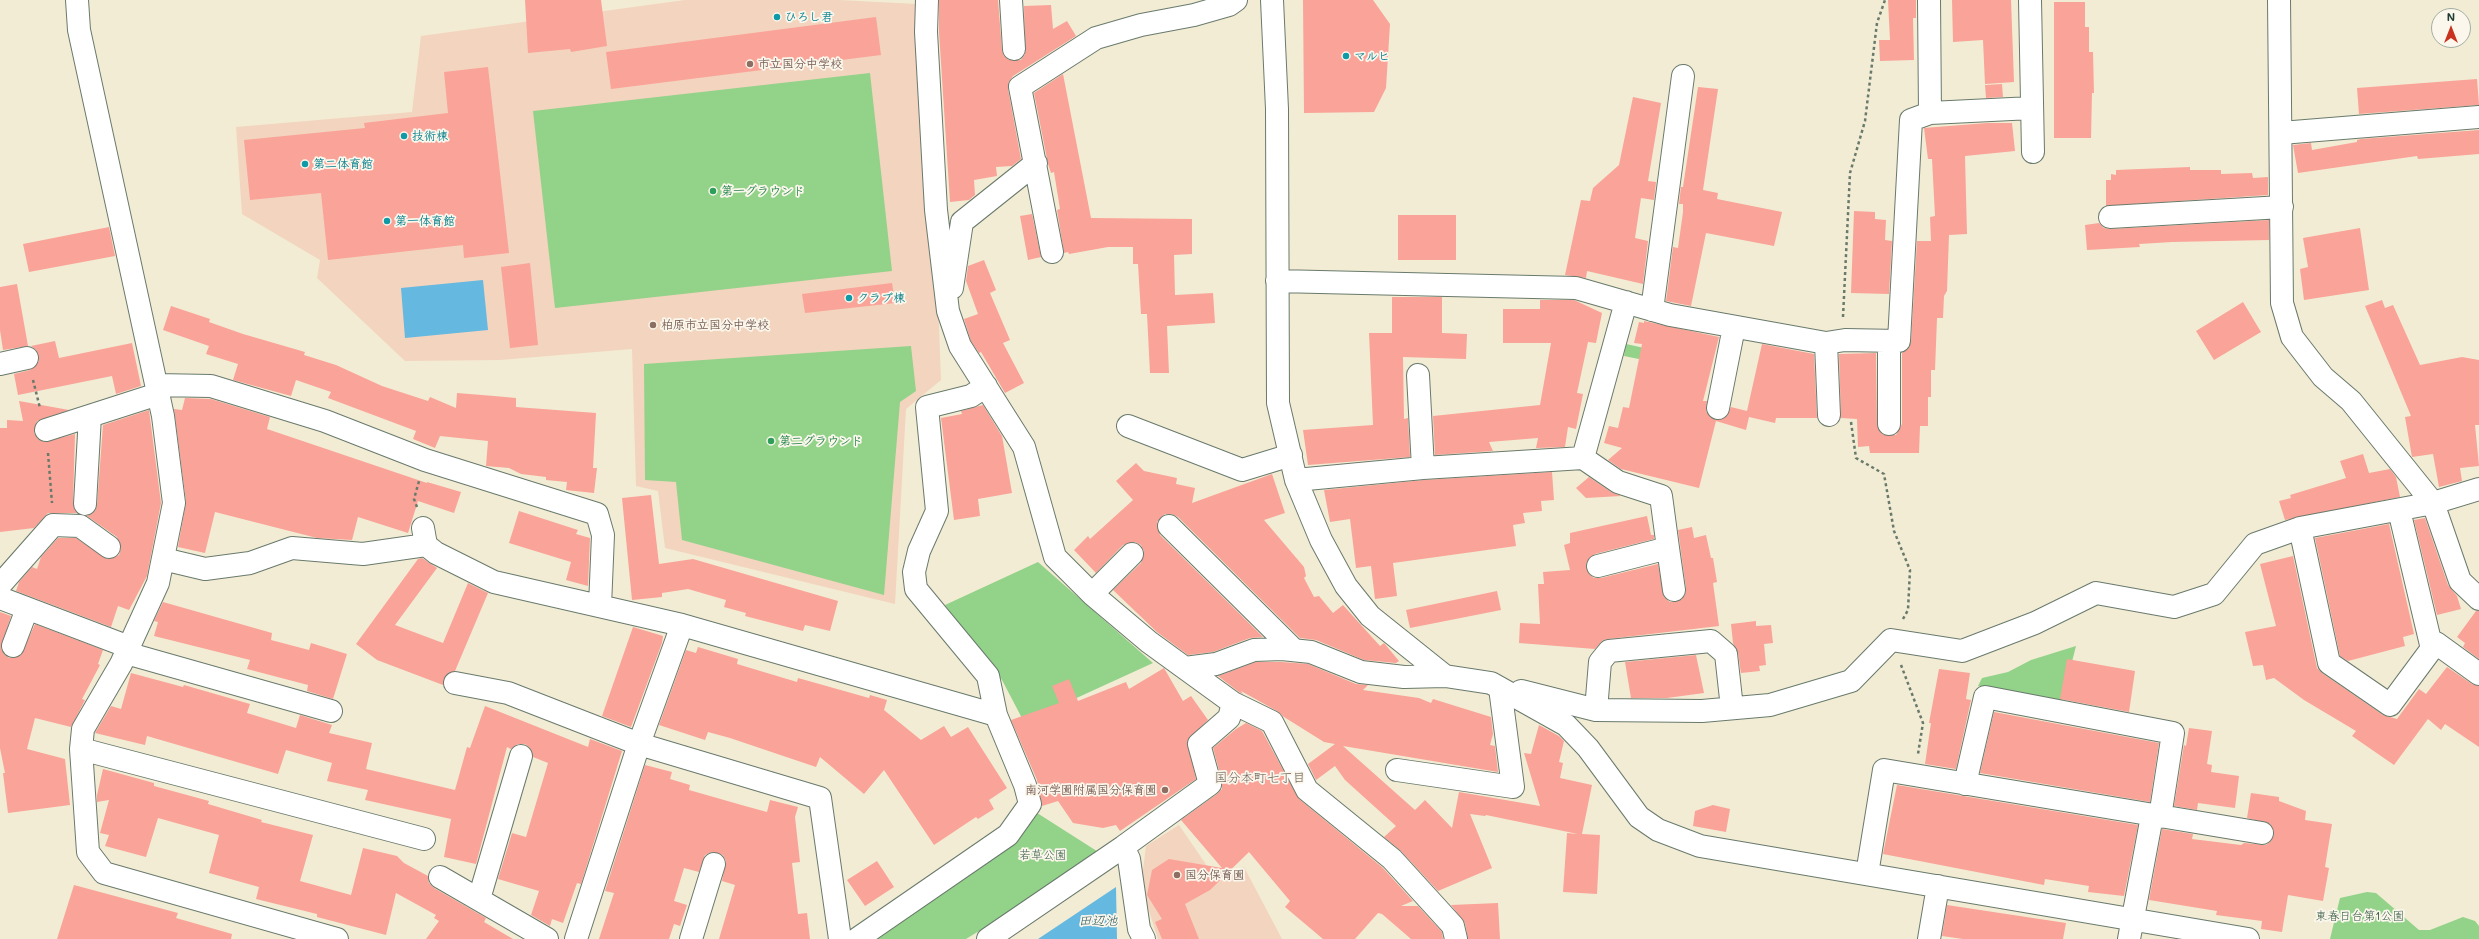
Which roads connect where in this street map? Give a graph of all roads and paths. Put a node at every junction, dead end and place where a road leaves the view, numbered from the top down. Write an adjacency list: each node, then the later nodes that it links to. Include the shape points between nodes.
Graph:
1 (77, 0): 31 (street, via 79,30)
2 (927, 0): 23 (street, via 926,32 935,188)
3 (1011, 0): 9 (street)
4 (1236, 0): 16 (street, via 1229,5 1194,15 1141,25 1096,38 1020,87)
5 (1272, 0): 20 (street, via 1277,109)
6 (1929, 0): 12 (street)
7 (2030, 0): 11 (street)
8 (2279, 0): 14 (street)
9 (1014, 49)
10 (1683, 76): 22 (street)
11 (2032, 108): 12 (street); 15 (street)
12 (1930, 114): 25 (street, via 1911,120 1899,342)
13 (2479, 117): 14 (street)
14 (2281, 133): 17 (street)
15 (2033, 152)
16 (1036, 164): 19 (street); 23 (street, via 962,222)
17 (2282, 207): 18 (street); 44 (street, via 2282,303 2292,337 2323,377 2351,401)
18 (2110, 216)
19 (1052, 252)
20 (1277, 281): 21 (street, via 1576,288); 38 (street, via 1278,403)
21 (1626, 302): 22 (street); 39 (street)
22 (1652, 310): 24 (street)
23 (948, 311): 30 (street, via 960,346)
24 (1734, 326): 26 (street); 32 (street)
25 (1889, 341): 26 (street, via 1845,340); 35 (street)
26 (1826, 343): 33 (street)
27 (28, 358): 28 (street)
28 (0, 364)
29 (1418, 375): 41 (street)
30 (986, 386): 57 (street, via 1024,447 1055,557); 77 (street, via 971,396 927,407 937,511 919,551 914,572 916,589 988,676)
31 (157, 390): 34 (street); 40 (street, via 211,386 325,421); 53 (street, via 174,503)
32 (1718, 408)
33 (1829, 415)
34 (90, 416): 37 (street); 45 (street)
35 (1889, 424)
36 (1128, 426): 38 (street, via 1242,470)
37 (46, 430)
38 (1291, 455): 42 (street)
39 (1583, 458): 41 (street); 51 (street, via 1618,482 1661,496)
40 (425, 460): 49 (path, via 414,499); 60 (street, via 597,514 603,534)
41 (1423, 468): 42 (street)
42 (1296, 480): 70 (street, via 1321,540 1346,586 1370,616)
43 (2479, 489): 44 (street)
44 (2434, 503): 46 (street); 59 (street, via 2460,581)
45 (85, 504)
46 (2399, 510): 48 (street); 65 (street)
47 (1169, 526): 67 (street)
48 (2300, 528): 63 (street, via 2255,544 2214,594 2174,607 2096,593 2034,623 1962,651); 65 (street, via 2329,663 2390,704)
49 (424, 536): 53 (street, via 363,554 292,548 250,563 205,569); 60 (street, via 436,553 494,582)
50 (109, 547): 55 (street, via 80,526 53,525)
51 (1668, 548): 54 (street); 56 (street)
52 (1132, 554): 57 (street)
53 (163, 559): 66 (street, via 158,583)
54 (1598, 566)
55 (0, 585)
56 (1674, 590)
57 (1092, 594): 68 (street, via 1149,642)
58 (0, 598): 61 (street)
59 (2479, 599)
60 (600, 606): 62 (street)
61 (27, 609): 64 (street); 66 (street)
62 (682, 625): 77 (street); 78 (street)
63 (1891, 640): 74 (street, via 1851,681 1770,704); 82 (path, via 1923,723)
64 (14, 646)
65 (2432, 649): 69 (street, via 2436,643)
66 (128, 650): 76 (street); 79 (street, via 82,729)
67 (1294, 650): 68 (street, via 1254,650 1216,664); 70 (street, via 1311,652 1361,672 1404,677)
68 (1186, 668): 73 (street)
69 (2479, 674)
70 (1445, 676): 72 (street)
71 (455, 683): 78 (street, via 508,693)
72 (1495, 686): 75 (street); 81 (street, via 1513,787); 89 (street, via 1566,725 1588,748 1639,817 1658,830 1700,846)
73 (1232, 703): 87 (street, via 1229,718 1199,744 1210,784); 103 (street, via 1272,722 1307,790 1392,859 1453,926)
74 (1732, 708): 75 (street, via 1702,711); 75 (street, via 1726,654 1711,641 1609,651 1600,662)
75 (1596, 710)
76 (331, 711)
77 (996, 714): 100 (street, via 1025,785 1030,804 1008,835)
78 (639, 744): 97 (street); 99 (street, via 820,798)
79 (81, 749): 86 (street); 95 (street, via 88,852 104,873)
80 (521, 756): 92 (street)
81 (1397, 770)
82 (1915, 775): 83 (street); 89 (street, via 1884,770)
83 (1965, 784): 84 (street); 84 (street, via 1985,697 2173,733)
84 (2156, 817): 85 (street); 93 (street)
85 (2262, 833)
86 (424, 840)
87 (1123, 847): 101 (street); 102 (street, via 1129,859 1139,930)
88 (714, 864): 98 (street)
89 (1867, 874): 91 (street)
90 (440, 877): 92 (street)
91 (1938, 886): 93 (street); 104 (street)
92 (479, 900): 96 (street)
93 (2131, 929): 94 (street)
94 (2224, 937): 105 (street)
95 (337, 939)
96 (547, 939)
97 (576, 939)
98 (691, 939)
99 (840, 939)
100 (857, 939)
101 (988, 939)
102 (1144, 939)
103 (1456, 939)
104 (1929, 939)
105 (2248, 939)

